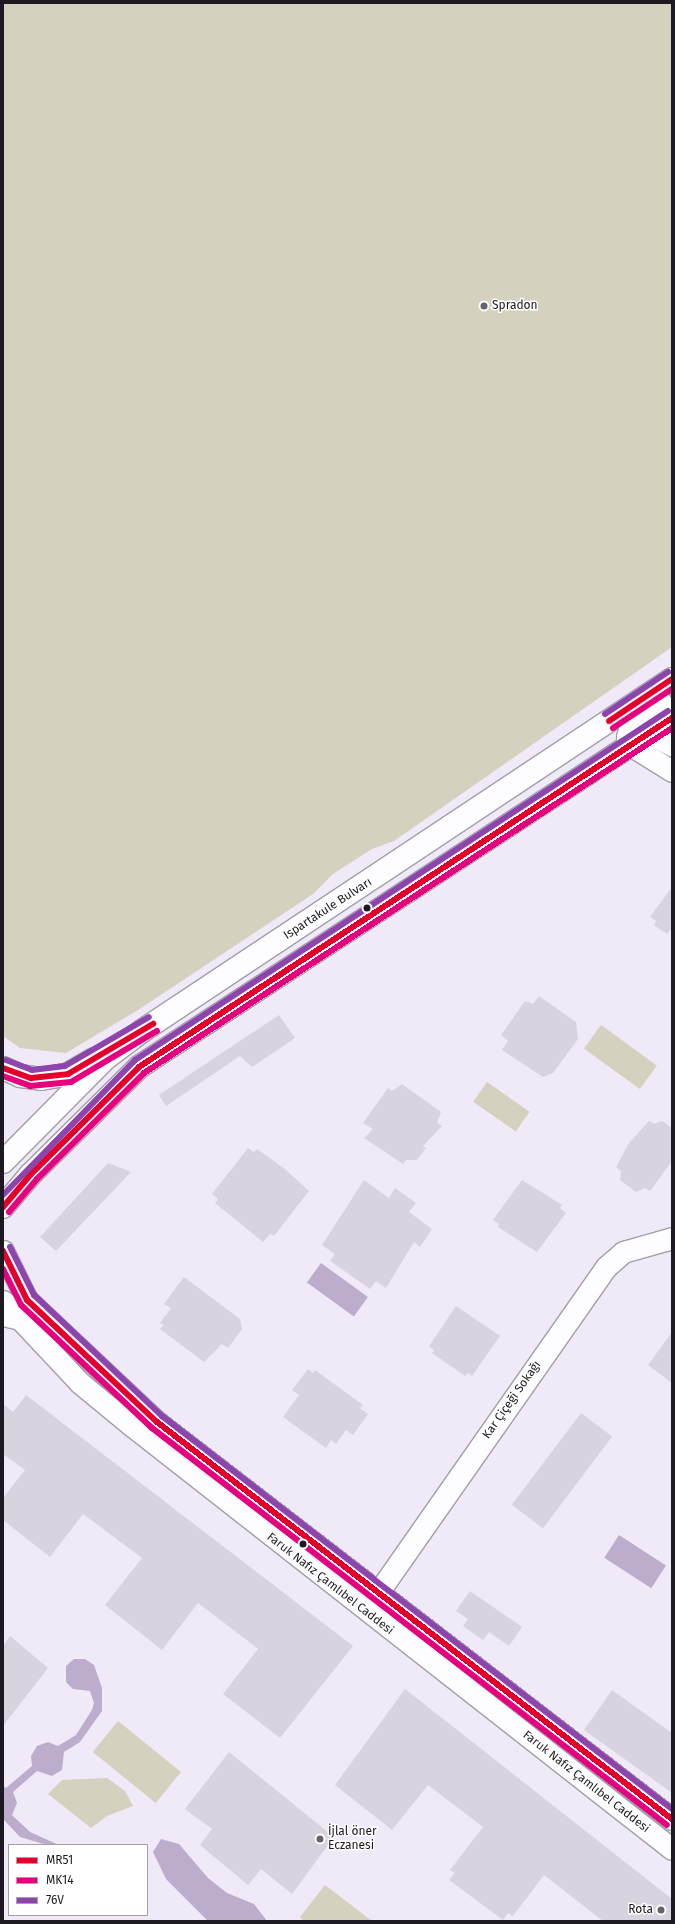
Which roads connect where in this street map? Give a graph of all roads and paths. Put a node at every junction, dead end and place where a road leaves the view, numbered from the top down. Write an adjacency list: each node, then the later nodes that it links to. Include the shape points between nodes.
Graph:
1 (672, 679): 4 (main road, Ispartakule Bulvarı)
2 (672, 695): 5 (main road)
3 (672, 718): 5 (main road)
4 (611, 720): 5 (main road); 9 (main road, Ispartakule Bulvarı)
5 (642, 729): 6 (street); 7 (main road)
6 (672, 745)
7 (632, 746): 8 (street); 12 (main road, via 139,1067)
8 (672, 770)
9 (130, 1040): 10 (main road, via 68,1074 31,1078); 11 (main road, Ispartakule Bulvarı, via 105,1059)
10 (3, 1068)
11 (3, 1162)
12 (31, 1174): 13 (main road); 14 (main road)
13 (3, 1176)
14 (3, 1208)
15 (672, 1238): 19 (street, Kar Çiçeği Sokağı, via 623,1252 606,1266)
16 (3, 1251): 19 (street, Faruk Nafız Çamlıbel Caddesi, via 23,1294 53,1327 157,1422)
17 (3, 1301): 18 (street, Faruk Nafız Çamlıbel Caddesi)
18 (10, 1316): 20 (street, Faruk Nafız Çamlıbel Caddesi, via 80,1383)
19 (376, 1594): 20 (street); 21 (street); 22 (street, Faruk Nafız Çamlıbel Caddesi)
20 (350, 1599): 21 (street, Faruk Nafız Çamlıbel Caddesi)
21 (377, 1621): 23 (street, Faruk Nafız Çamlıbel Caddesi)
22 (672, 1819)
23 (672, 1850)

